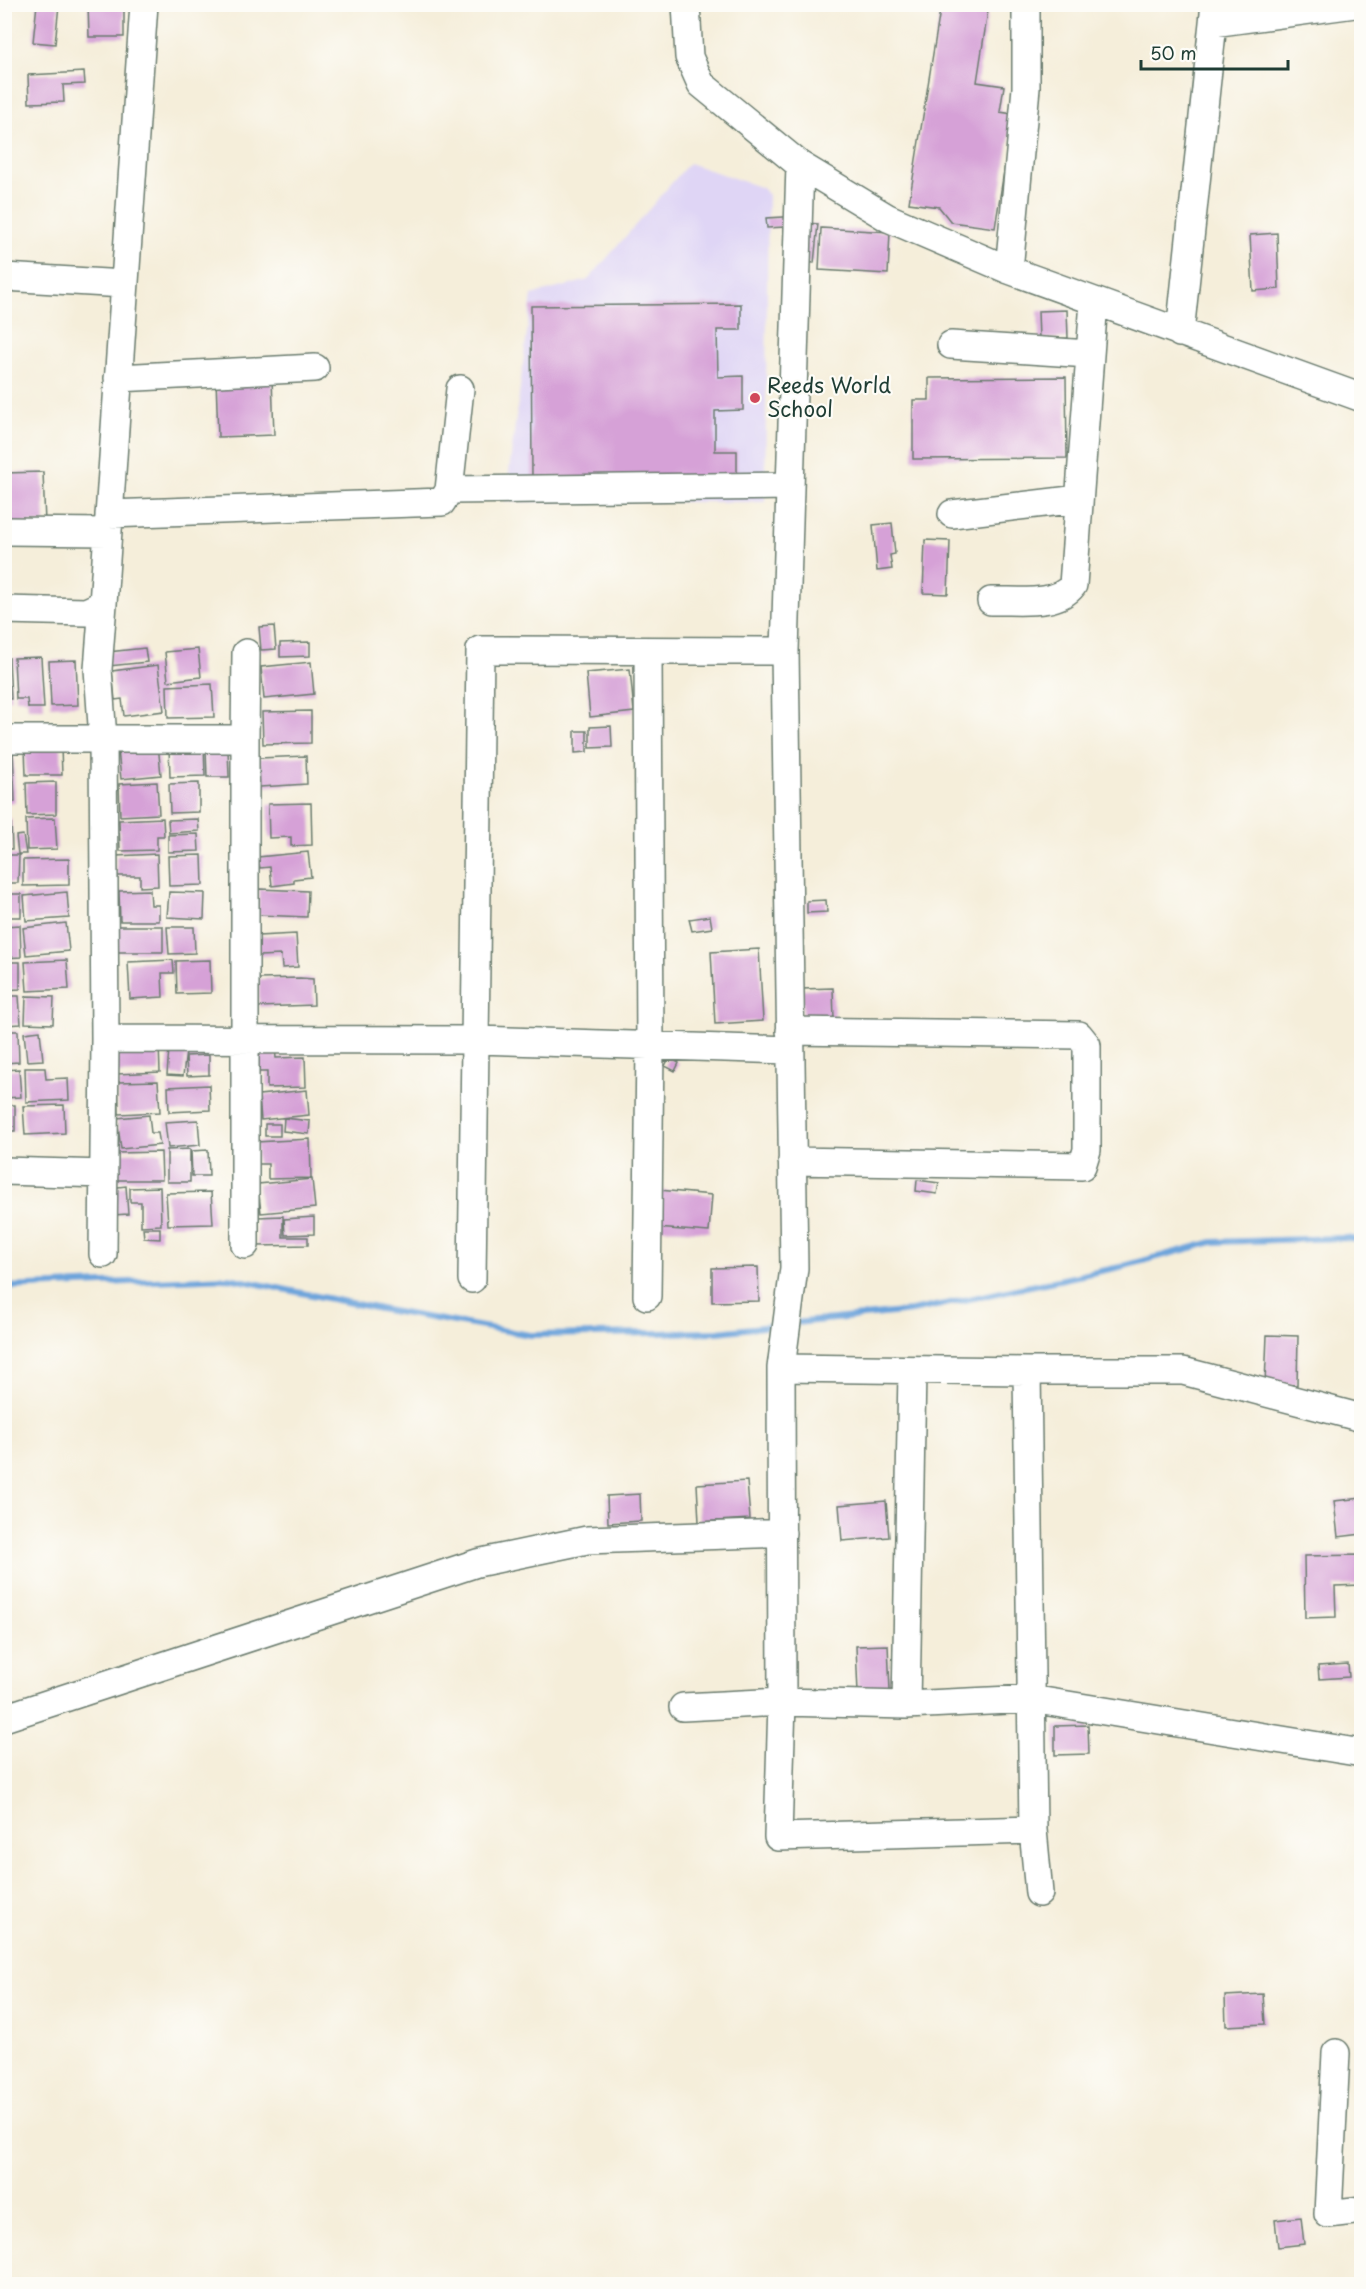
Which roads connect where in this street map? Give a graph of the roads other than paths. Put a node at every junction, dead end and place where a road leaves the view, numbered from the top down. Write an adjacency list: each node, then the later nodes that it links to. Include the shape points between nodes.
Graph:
1 (144, 4): 9 (street)
2 (686, 4): 6 (street, via 689,57 702,84)
3 (1026, 4): 7 (street, via 1026,88)
4 (1355, 4): 5 (street)
5 (1214, 14): 11 (street)
6 (800, 165): 7 (street, via 888,218); 18 (street)
7 (1009, 270): 10 (street)
8 (4, 277): 9 (street)
9 (124, 284): 15 (street)
10 (1094, 301): 11 (street); 13 (street)
11 (1180, 333): 17 (street)
12 (951, 345): 13 (street)
13 (1089, 354): 20 (street)
14 (315, 368): 15 (street)
15 (118, 378): 22 (street)
16 (460, 389): 19 (street)
17 (1362, 398)
18 (790, 486): 19 (street); 28 (street)
19 (449, 490): 22 (street, via 442,502 429,504)
20 (1079, 499): 21 (street); 24 (street, via 1072,585 1067,592 1056,598)
21 (952, 514)
22 (108, 523): 23 (street); 25 (street)
23 (4, 531)
24 (992, 601)
25 (103, 604): 26 (street, via 86,612); 31 (street, via 98,669)
26 (4, 610)
27 (648, 651): 28 (street); 34 (street, via 480,650); 37 (street)
28 (785, 651): 36 (street)
29 (246, 653): 32 (street)
30 (4, 739): 31 (street)
31 (103, 739): 32 (street); 33 (street)
32 (245, 739): 35 (street)
33 (105, 1039): 35 (street); 40 (street)
34 (477, 1040): 35 (street); 37 (street); 43 (street)
35 (244, 1041): 41 (street)
36 (790, 1041): 37 (street); 38 (street); 38 (street, via 1079,1035 1087,1045 1087,1150 1082,1166)
37 (650, 1048): 44 (street)
38 (792, 1161): 45 (street, via 794,1268)
39 (4, 1171): 40 (street)
40 (104, 1173): 42 (street)
41 (245, 1245)
42 (103, 1254)
43 (472, 1279)
44 (647, 1296)
45 (781, 1368): 46 (street); 49 (street)
46 (912, 1371): 47 (street); 52 (street)
47 (1027, 1371): 48 (street, via 1183,1371); 50 (street)
48 (1362, 1418)
49 (782, 1533): 51 (street); 54 (street, via 587,1540 477,1563)
50 (1031, 1699): 52 (street); 55 (street); 56 (street)
51 (782, 1702): 52 (street); 53 (street); 56 (street, via 778,1838)
52 (906, 1705)
53 (683, 1707)
54 (4, 1718)
55 (1362, 1753)
56 (1033, 1830): 57 (street)
57 (1039, 1893)
58 (1336, 2053): 59 (street, via 1328,2214)
59 (1362, 2210)

